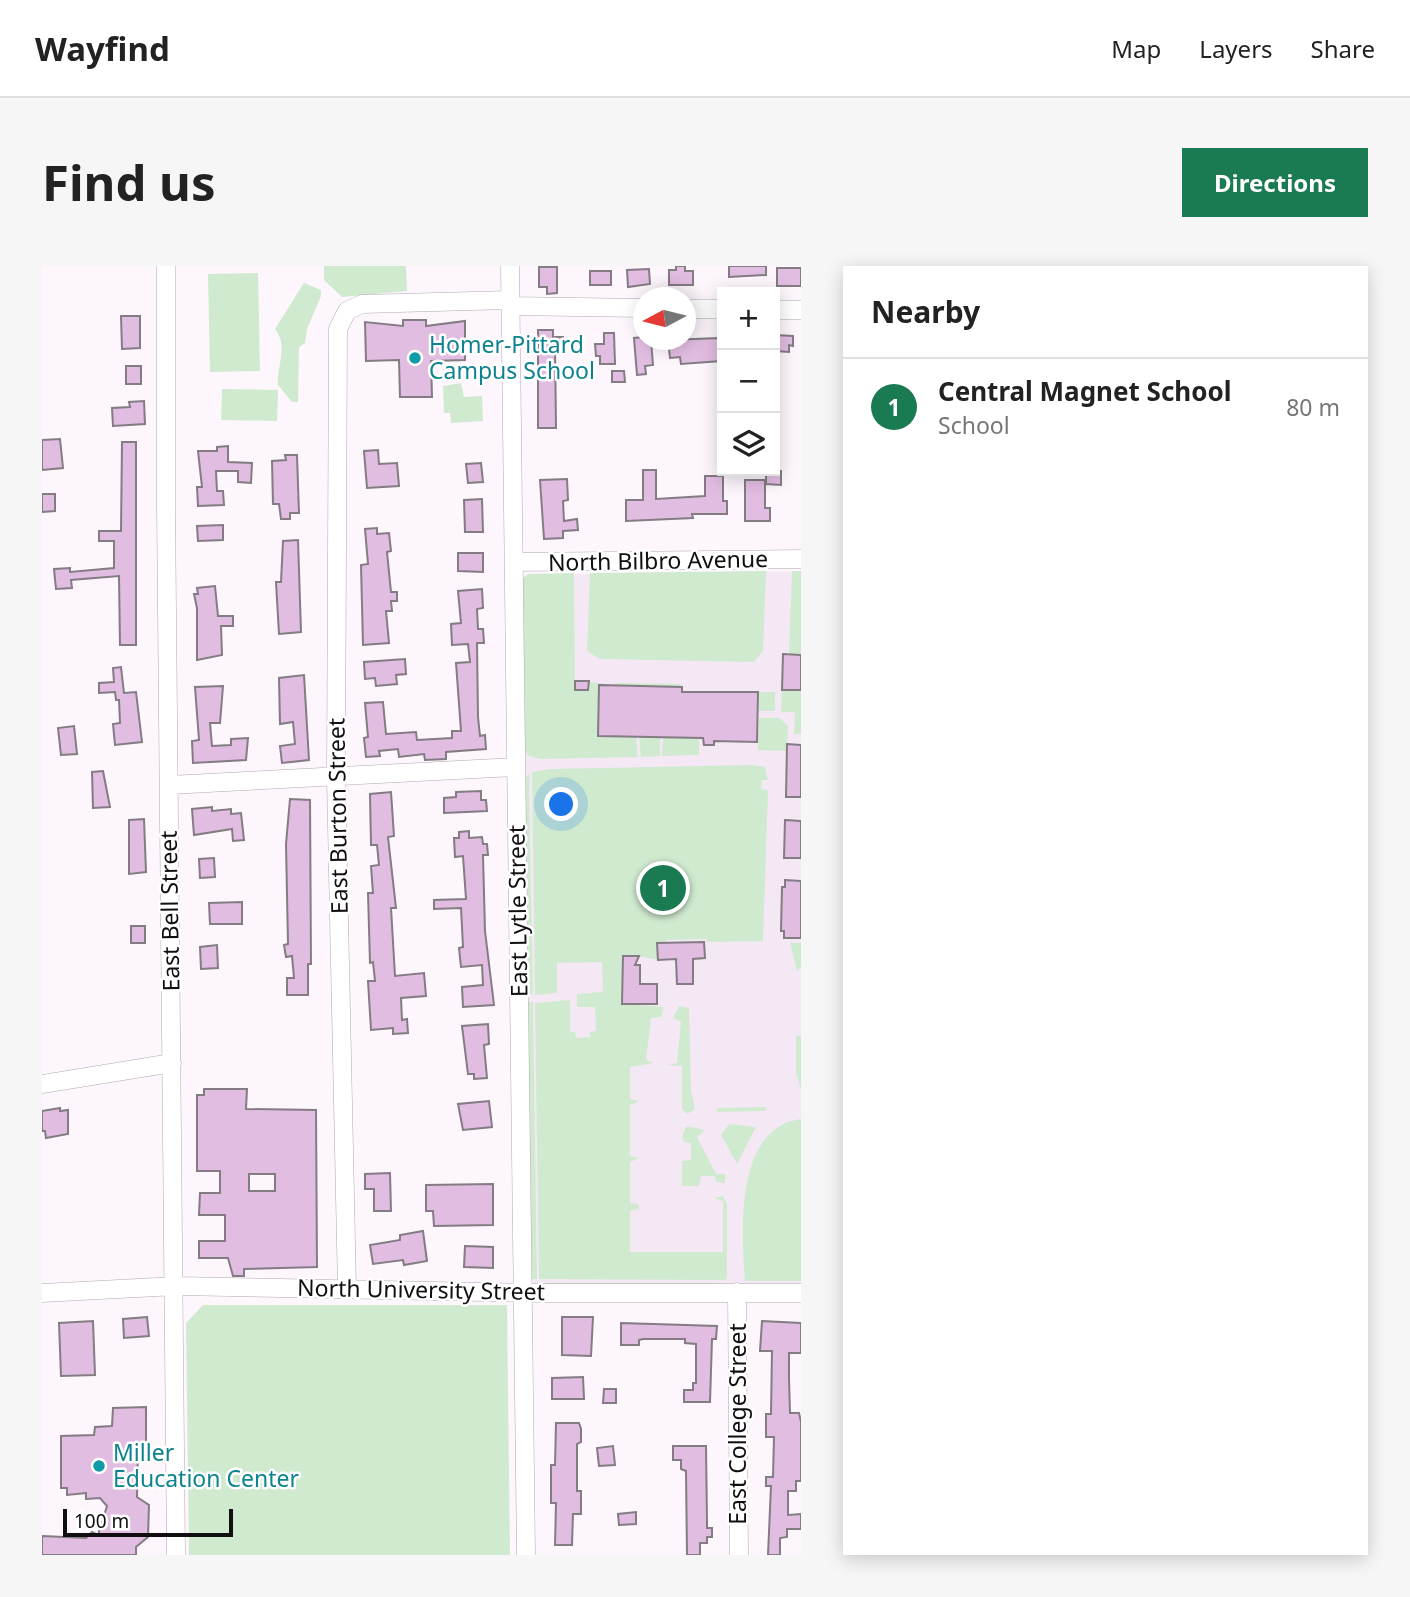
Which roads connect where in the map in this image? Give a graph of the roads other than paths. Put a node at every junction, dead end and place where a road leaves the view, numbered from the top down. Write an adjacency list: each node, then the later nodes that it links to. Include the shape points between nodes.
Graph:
1 (166, 266): 13 (street, East Bell Street)
2 (510, 266): 3 (street, East Lytle Street)
3 (510, 303): 4 (street); 10 (street, East Lytle Street); 12 (street, East Burton Street, via 362,304 343,316 337,343)
4 (633, 308)
5 (696, 309): 6 (street)
6 (717, 309)
7 (780, 310): 8 (street)
8 (801, 310)
9 (801, 559): 10 (street, North Bilbro Avenue)
10 (514, 562): 11 (street, East Lytle Street)
11 (516, 767): 12 (street); 18 (street, East Lytle Street)
12 (336, 778): 13 (street); 17 (street, East Burton Street)
13 (169, 785): 14 (street, East Bell Street)
14 (172, 1063): 15 (street); 16 (street, East Bell Street)
15 (42, 1084)
16 (176, 1286): 17 (street, North University Street); 20 (street, North University Street); 22 (street, East Bell Street)
17 (346, 1289): 18 (street, North University Street)
18 (524, 1292): 19 (street, North University Street); 23 (street, East Lytle Street)
19 (737, 1292): 21 (street, North University Street); 24 (street, East College Street)
20 (42, 1293)
21 (801, 1293)
22 (176, 1555)
23 (526, 1555)
24 (739, 1555)

